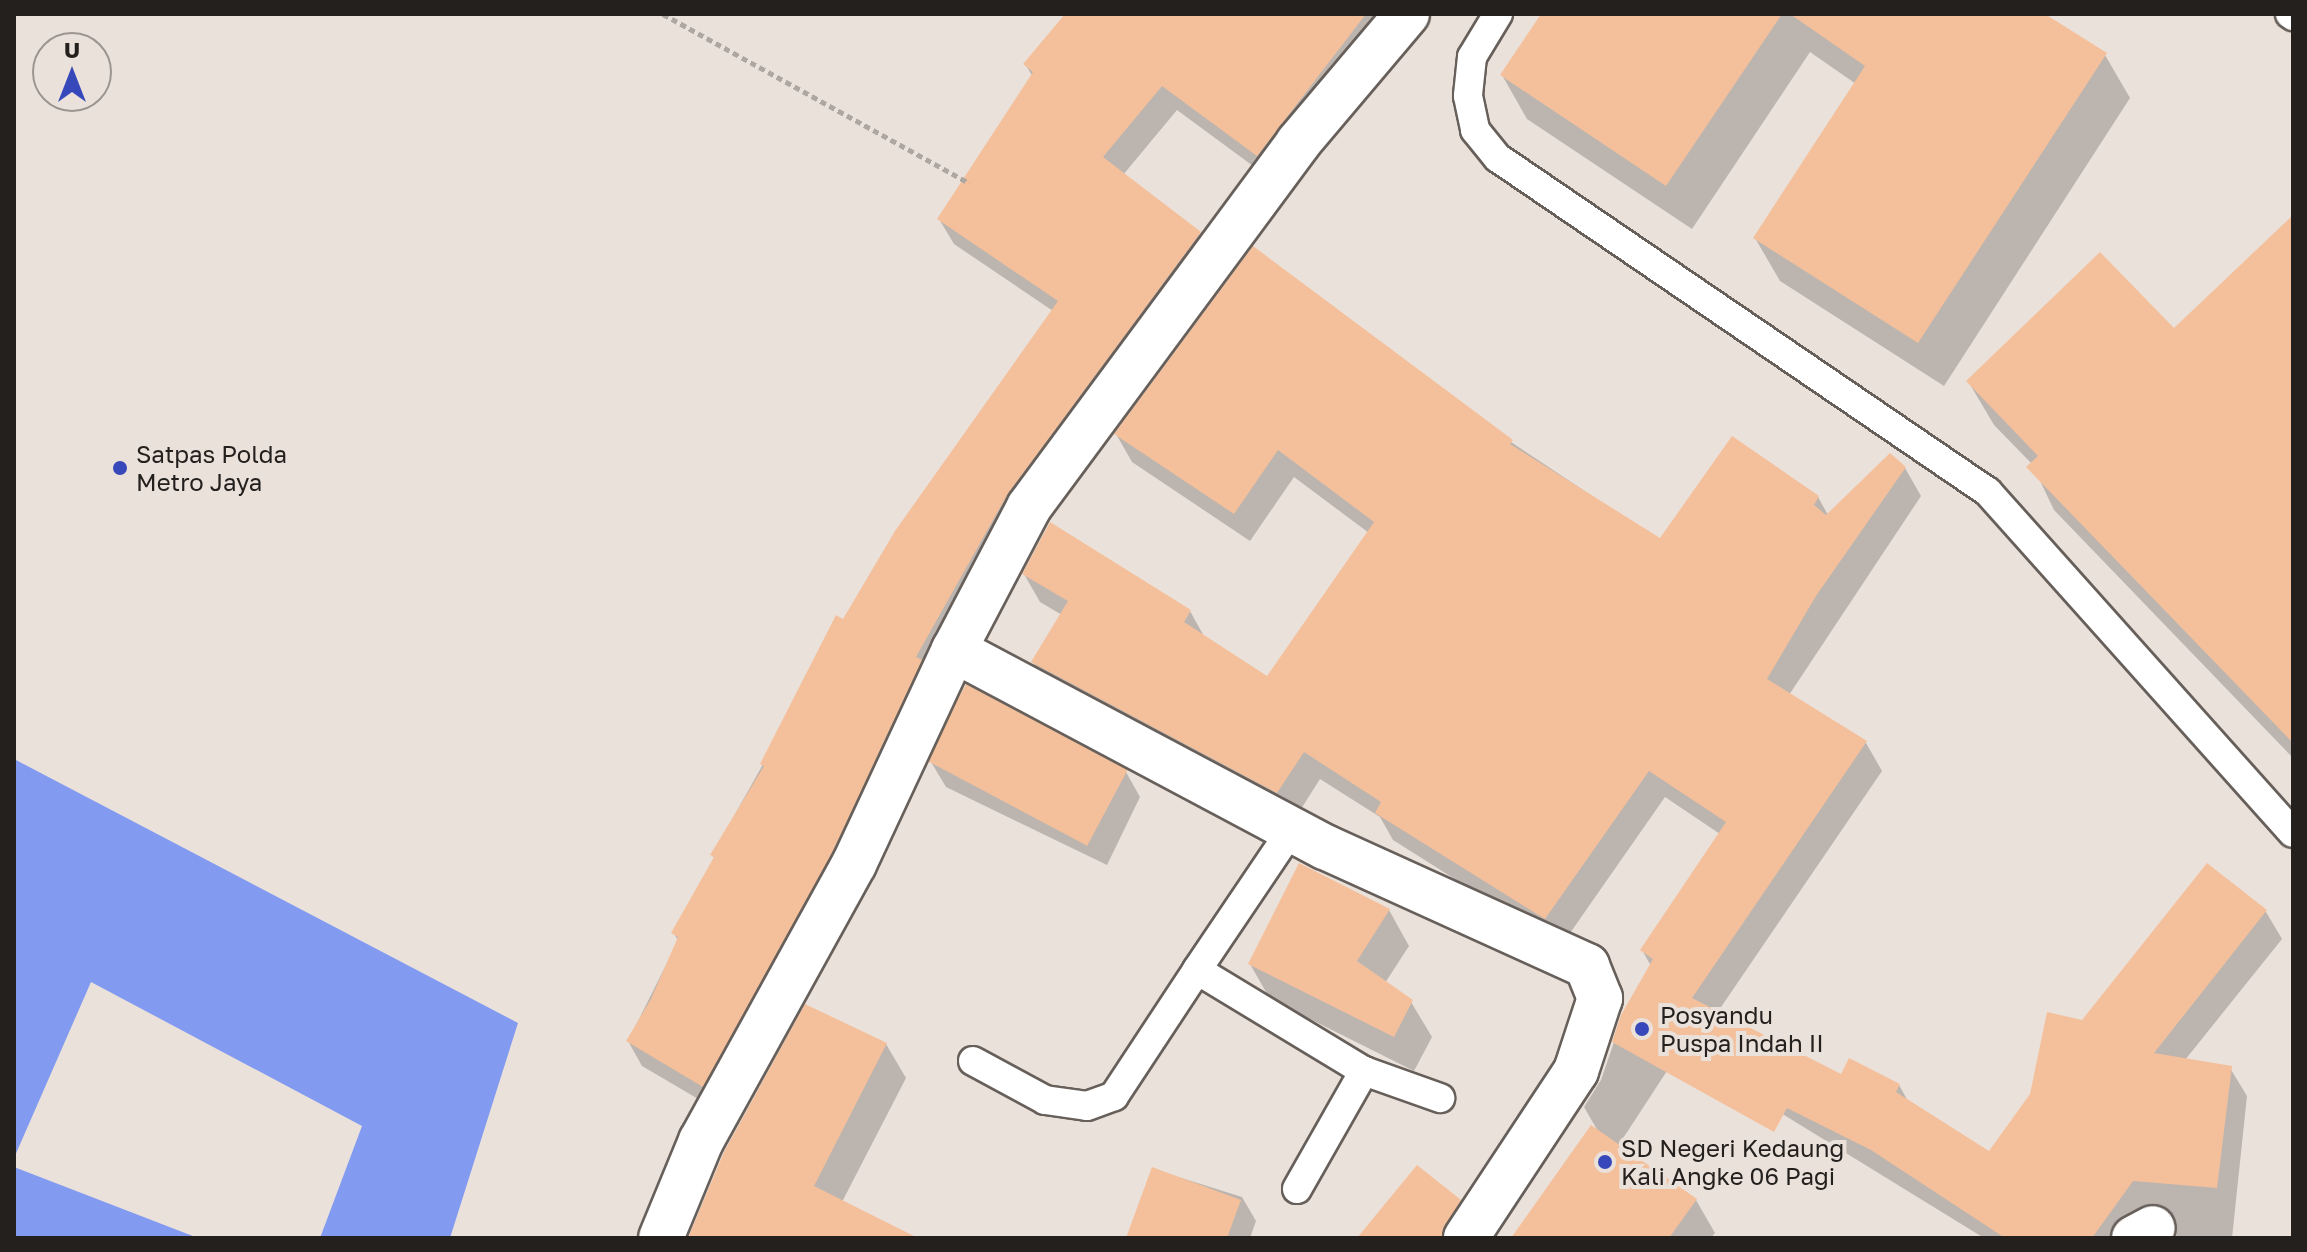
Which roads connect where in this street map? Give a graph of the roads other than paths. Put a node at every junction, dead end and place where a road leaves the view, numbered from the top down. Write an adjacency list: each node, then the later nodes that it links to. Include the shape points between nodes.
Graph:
1 (1407, 14): 3 (street, via 1298,143 1029,507)
2 (1498, 14): 5 (lane, via 1472,57 1468,96 1475,130 1498,158 1988,492)
3 (954, 650): 4 (street); 11 (street, via 854,864 701,1141)
4 (1292, 829): 6 (lane); 12 (street, via 1587,966 1597,982 1600,998 1576,1071)
5 (2293, 833)
6 (1197, 970): 7 (lane, via 1114,1096 1087,1106 1045,1100); 8 (lane)
7 (973, 1061)
8 (1364, 1071): 9 (lane); 10 (lane)
9 (1440, 1098)
10 (1297, 1189)
11 (661, 1238)
12 (1466, 1238)

